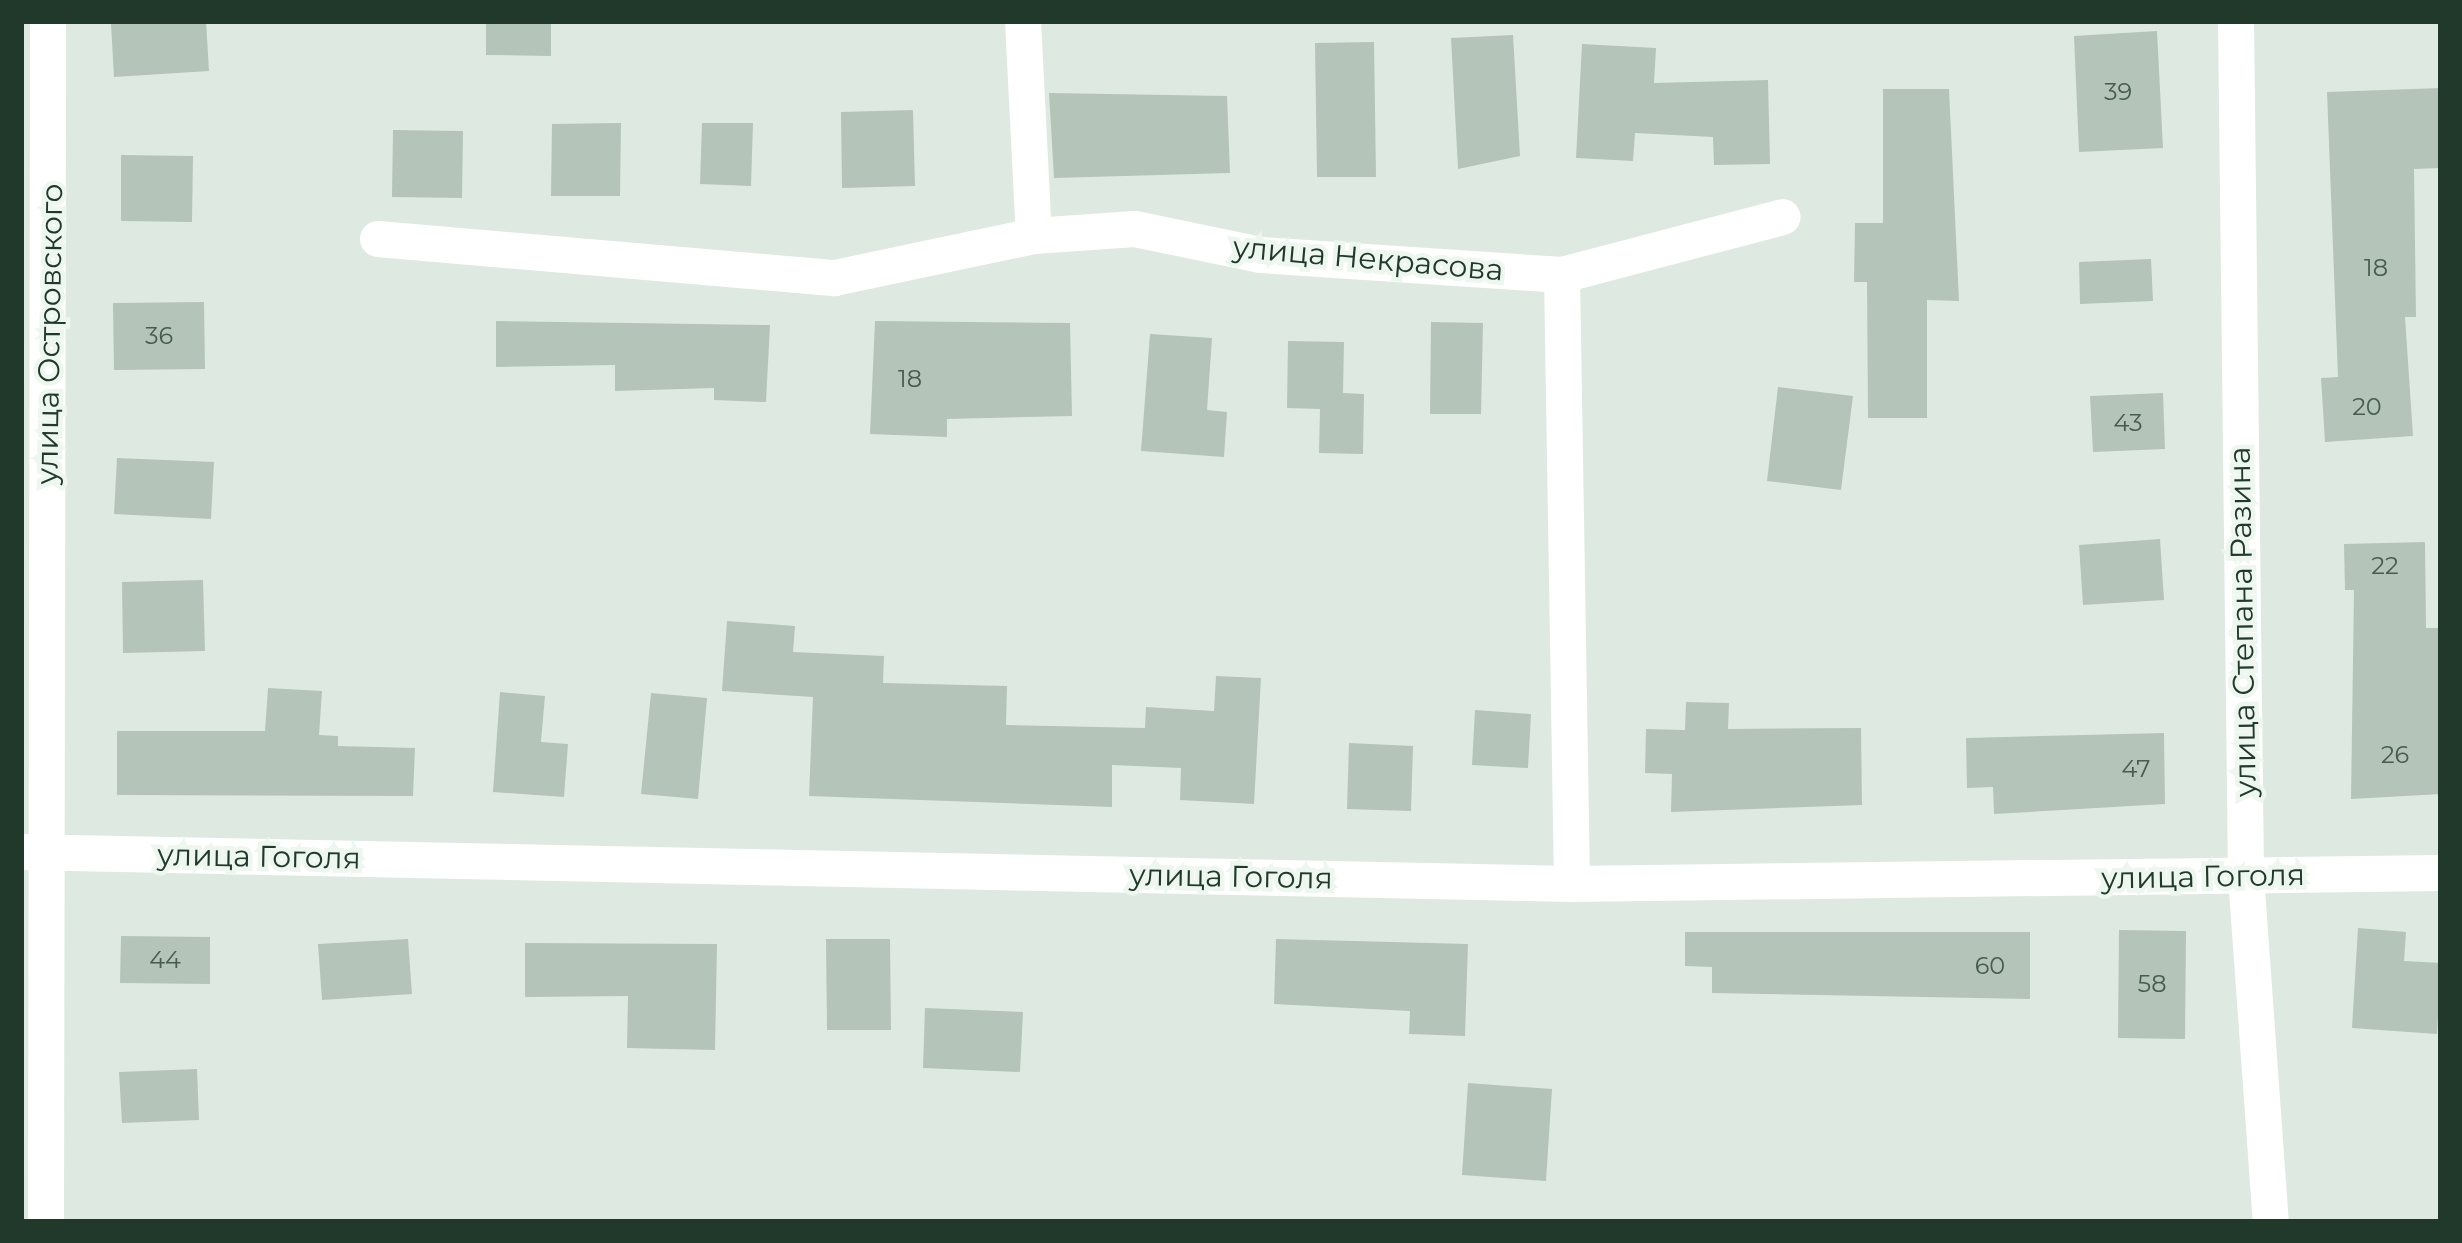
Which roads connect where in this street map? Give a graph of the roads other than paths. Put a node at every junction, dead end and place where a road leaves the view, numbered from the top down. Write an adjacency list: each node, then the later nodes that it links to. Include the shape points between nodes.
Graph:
1 (48, 21): 8 (street, улица Островского)
2 (1023, 21): 5 (street)
3 (2236, 21): 10 (street, улица Степана Разина)
4 (1783, 217): 7 (street, улица Некрасова)
5 (1034, 236): 6 (street, улица Некрасова, via 835,278); 7 (street, улица Некрасова, via 1135,229 1261,254)
6 (378, 239)
7 (1562, 275): 11 (street)
8 (31, 852): 11 (street, улица Гоголя); 12 (street, улица Островского)
9 (2441, 873): 10 (street, улица Гоголя)
10 (2246, 876): 11 (street, улица Гоголя); 13 (street, улица Степана Разина)
11 (1572, 884)
12 (46, 1222)
13 (2271, 1222)

